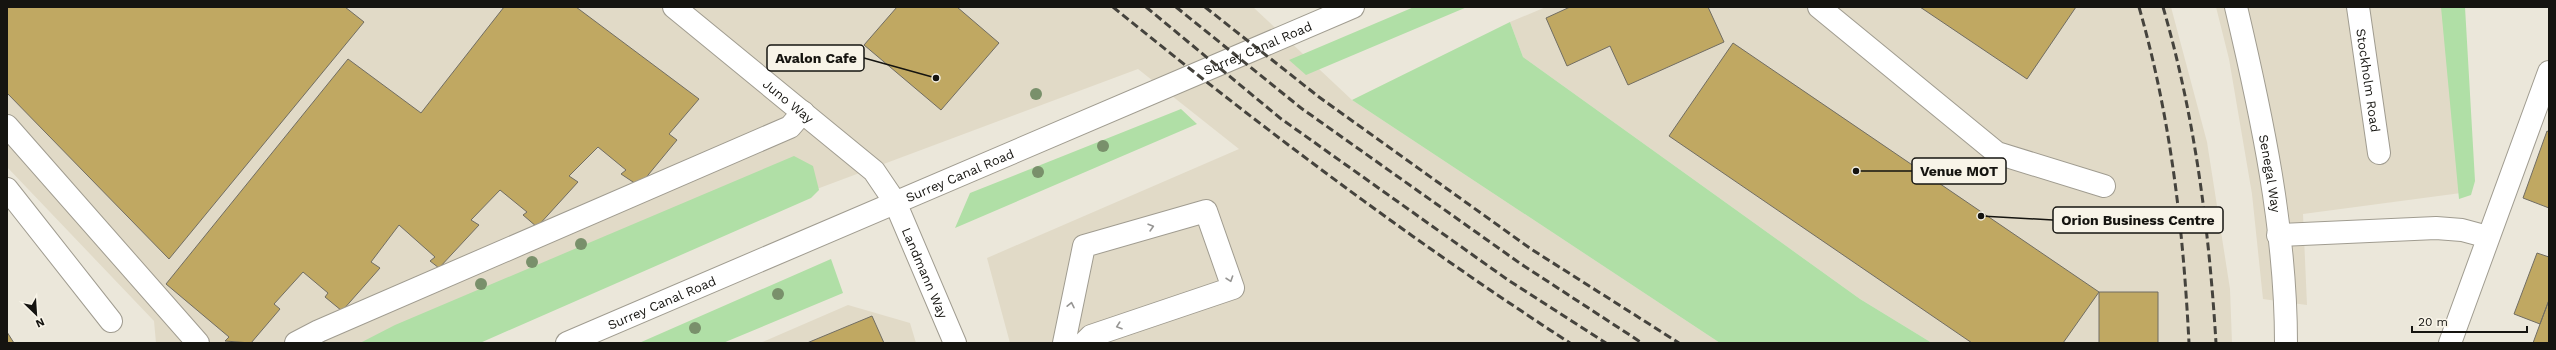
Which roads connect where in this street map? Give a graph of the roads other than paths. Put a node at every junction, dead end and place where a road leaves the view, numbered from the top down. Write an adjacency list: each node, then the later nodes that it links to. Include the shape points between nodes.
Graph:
1 (674, 7): 8 (street, Juno Way)
2 (1353, 7): 6 (street, Surrey Canal Road)
3 (1819, 7): 11 (street, via 1997,152)
4 (2236, 7): 14 (street, Senegal Way, via 2257,96)
5 (2358, 7): 10 (street, Stockholm Road)
6 (1328, 12): 13 (street, Surrey Canal Road)
7 (2549, 72): 15 (street)
8 (803, 112): 13 (street, Juno Way, via 874,172); 18 (street, via 790,127 333,324)
9 (7, 126): 17 (street)
10 (2379, 153)
11 (2104, 186)
12 (7, 189): 16 (street)
13 (895, 202): 19 (street, Surrey Canal Road); 20 (street, Landmann Way)
14 (2278, 235): 15 (street, via 2436,228 2462,230); 23 (street, Senegal Way)
15 (2488, 237): 24 (street)
16 (111, 321)
17 (198, 343)
18 (296, 343)
19 (566, 343)
20 (955, 343)
21 (1064, 343): 22 (street, one-way to 22, via 1084,246 1206,211 1233,288 1091,336)
22 (1084, 343)
23 (2286, 343)
24 (2450, 343)

